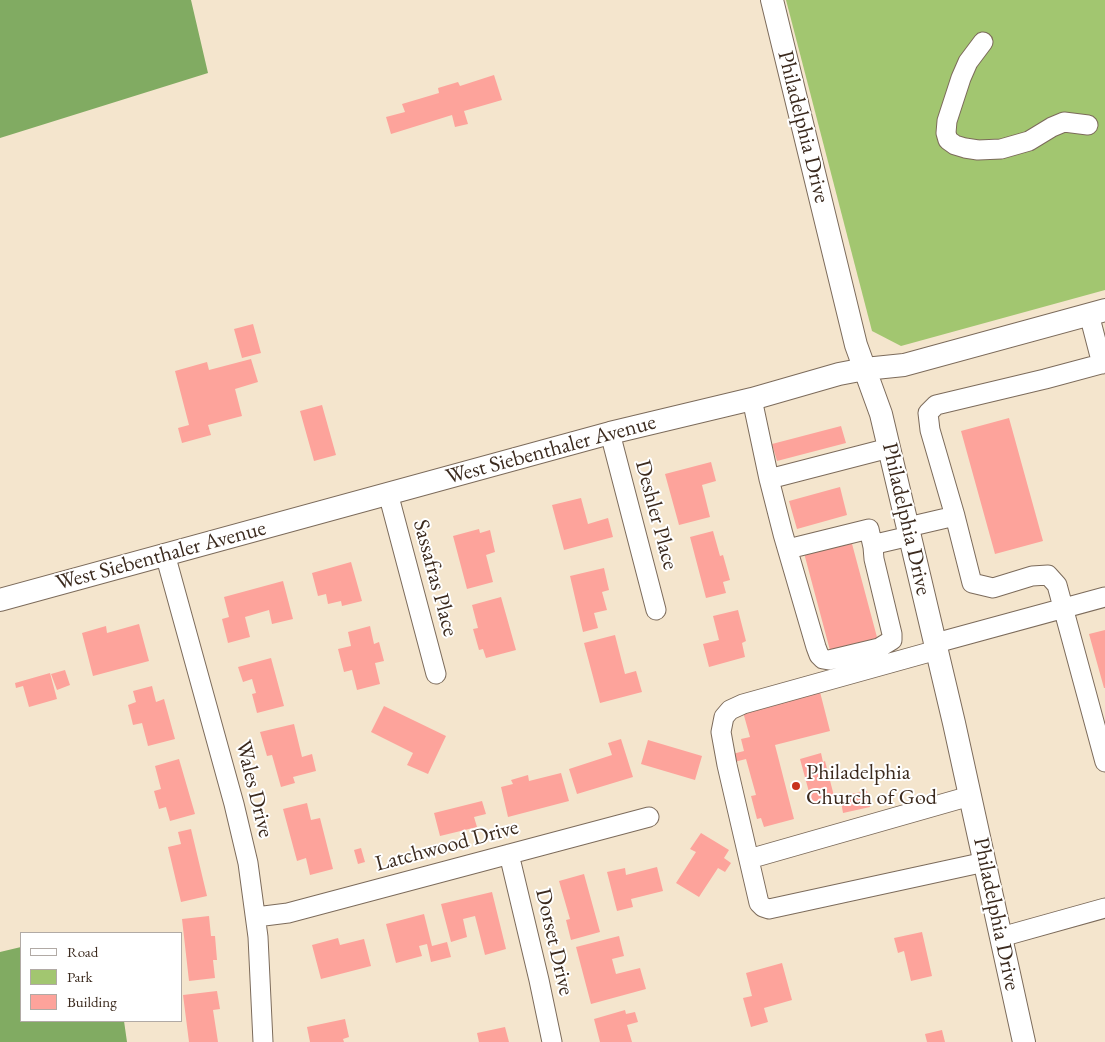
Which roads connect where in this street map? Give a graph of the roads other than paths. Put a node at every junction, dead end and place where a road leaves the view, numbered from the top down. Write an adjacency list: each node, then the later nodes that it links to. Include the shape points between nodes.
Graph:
1 (772, 0): 6 (main road, Philadelphia Drive)
2 (983, 42): 3 (street, via 961,78 947,121 948,140 965,148 1001,149 1029,141 1064,122)
3 (1088, 125)
4 (1097, 312): 5 (street); 6 (main road, West Siebenthaler Avenue, via 904,365)
5 (1104, 364): 12 (street, via 936,405 928,413)
6 (864, 369): 7 (main road, West Siebenthaler Avenue); 9 (main road, Philadelphia Drive, via 881,414)
7 (752, 398): 8 (main road, West Siebenthaler Avenue); 10 (street)
8 (610, 433): 11 (main road, West Siebenthaler Avenue); 20 (street, Deshler Place)
9 (889, 448): 10 (street); 13 (main road, Philadelphia Drive)
10 (769, 479): 15 (street)
11 (388, 493): 16 (main road, West Siebenthaler Avenue); 22 (street, Sassafras Place)
12 (955, 516): 13 (street); 19 (street, via 972,583 993,588 1032,576 1048,576 1057,585)
13 (909, 531): 14 (street); 21 (main road, Philadelphia Drive)
14 (873, 547): 15 (street, via 869,529); 15 (street, via 892,640 879,648 829,660 823,659 816,647)
15 (788, 549)
16 (165, 554): 18 (main road, West Siebenthaler Avenue); 30 (street, Wales Drive, via 234,804)
17 (1105, 597): 19 (street)
18 (0, 600)
19 (1064, 608): 21 (street); 23 (street)
20 (656, 610)
21 (936, 646): 24 (main road, Philadelphia Drive); 27 (street, via 730,710 724,717 721,732)
22 (436, 674)
23 (1105, 762)
24 (970, 796): 27 (street); 28 (main road, Philadelphia Drive)
25 (649, 817): 26 (street, Latchwood Drive)
26 (509, 854): 30 (street, Latchwood Drive, via 288,913); 33 (street, Dorset Drive)
27 (749, 859): 28 (street, via 759,903 769,909)
28 (985, 862): 31 (main road, Philadelphia Drive)
29 (1105, 908): 31 (street)
30 (256, 917): 32 (street, Wales Drive)
31 (1001, 937): 34 (main road, Philadelphia Drive)
32 (263, 1042)
33 (552, 1042)
34 (1024, 1042)

